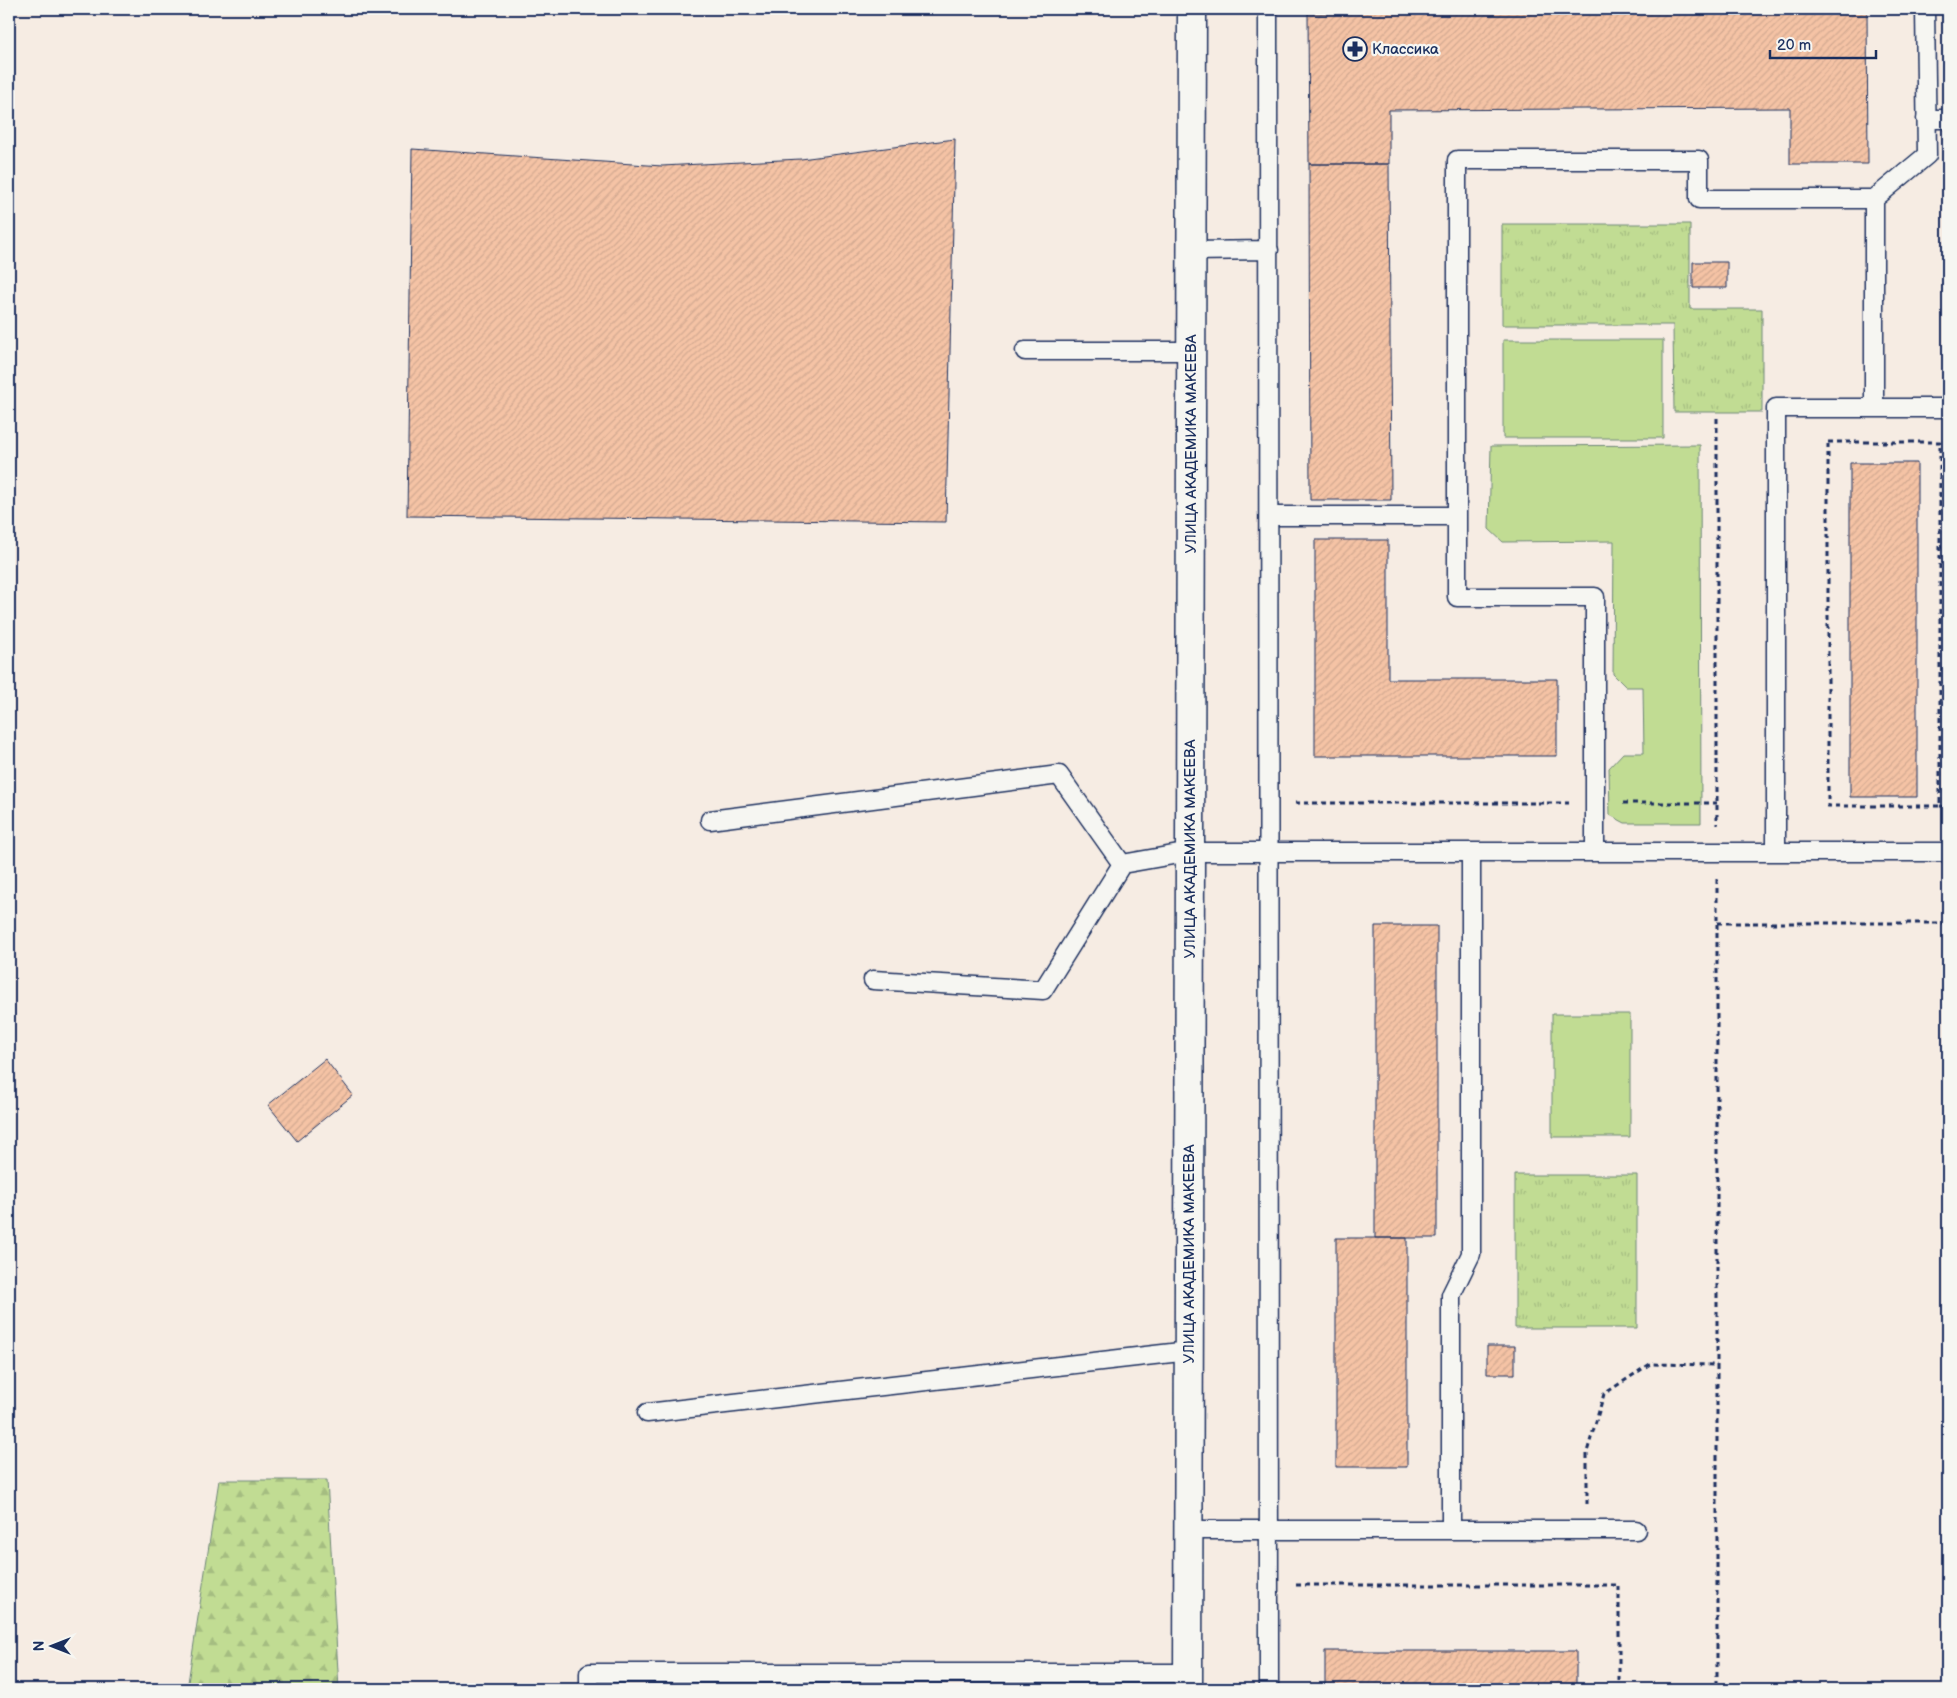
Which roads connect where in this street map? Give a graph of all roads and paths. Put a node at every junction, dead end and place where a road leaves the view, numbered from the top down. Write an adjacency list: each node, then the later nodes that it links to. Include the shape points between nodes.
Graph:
1 (1192, 9): 8 (street, УЛИЦА АКАДЕМИКА МАКЕЕВА)
2 (1268, 9): 7 (lane)
3 (1924, 9): 4 (lane)
4 (1926, 119): 5 (lane); 6 (lane, via 1927,155)
5 (1948, 119)
6 (1874, 199): 11 (lane); 15 (lane, via 1699,199 1699,160 1457,160)
7 (1269, 250): 8 (lane); 14 (lane)
8 (1191, 251): 10 (street, УЛИЦА АКАДЕМИКА МАКЕЕВА)
9 (1025, 351): 10 (lane)
10 (1191, 351): 19 (street, УЛИЦА АКАДЕМИКА МАКЕЕВА)
11 (1874, 408): 12 (lane); 24 (lane, via 1776,408)
12 (1948, 408)
13 (1717, 418): 23 (path)
14 (1269, 516): 15 (lane); 20 (lane)
15 (1457, 516): 22 (lane, via 1457,597 1595,597)
16 (1940, 806): 16 (path, via 1828,806 1828,442 1940,442); 17 (path)
17 (1948, 806)
18 (710, 820): 26 (lane, via 1059,776)
19 (1190, 852): 20 (lane); 26 (lane); 30 (street, УЛИЦА АКАДЕМИКА МАКЕЕВА)
20 (1269, 852): 21 (lane); 34 (lane)
21 (1471, 852): 22 (lane); 35 (lane, via 1471,1254 1451,1295)
22 (1595, 852): 23 (lane)
23 (1717, 852): 24 (lane); 27 (path)
24 (1776, 852): 25 (lane)
25 (1948, 852)
26 (1122, 864): 29 (lane, via 1043,990)
27 (1717, 923): 28 (path); 31 (path)
28 (1948, 923)
29 (872, 980)
30 (1189, 1351): 32 (lane); 33 (street, УЛИЦА АКАДЕМИКА МАКЕЕВА)
31 (1717, 1365): 36 (path, via 1650,1364 1604,1394 1587,1452); 43 (path)
32 (647, 1413)
33 (1188, 1530): 34 (lane); 39 (street, УЛИЦА АКАДЕМИКА МАКЕЕВА)
34 (1269, 1530): 35 (lane); 38 (lane)
35 (1451, 1530): 36 (lane)
36 (1588, 1530): 37 (lane)
37 (1636, 1530)
38 (1269, 1585): 41 (lane); 42 (path, via 1619,1585)
39 (1188, 1681): 40 (lane, via 589,1673)
40 (589, 1689)
41 (1269, 1689)
42 (1619, 1689)
43 (1717, 1689)

